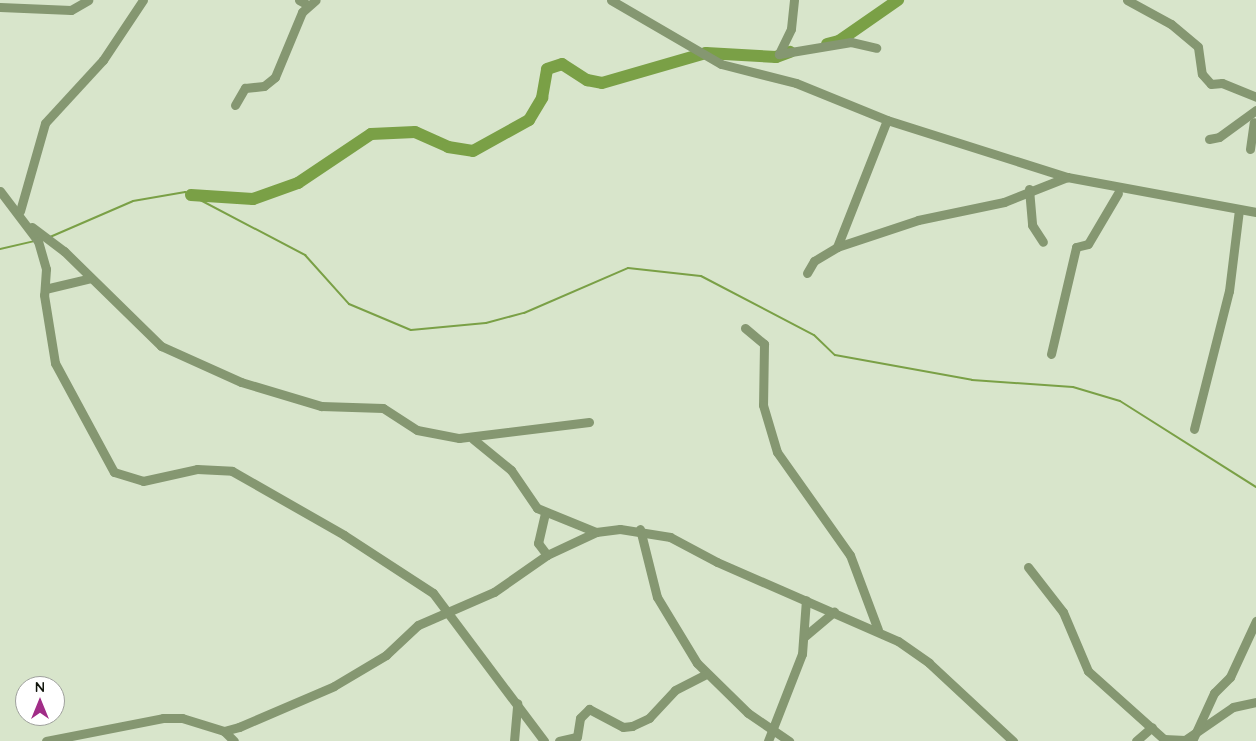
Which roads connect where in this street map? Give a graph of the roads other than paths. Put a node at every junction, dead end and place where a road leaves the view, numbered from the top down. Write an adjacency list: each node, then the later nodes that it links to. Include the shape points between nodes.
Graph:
1 (88, 0): 9 (street, via 71,10)
2 (143, 0): 23 (street, via 103,60 45,123)
3 (298, 0): 8 (street)
4 (316, 0): 8 (street)
5 (611, 0): 14 (street, via 721,64 796,83)
6 (794, 0): 10 (street, via 791,29 780,54 851,42)
7 (1127, 0): 11 (street, via 1171,24 1198,47 1202,74 1211,84 1222,83)
8 (308, 6): 12 (street, via 276,77 264,86 245,88)
9 (0, 7)
10 (876, 48)
11 (1256, 97)
12 (235, 104)
13 (1256, 110): 16 (street, via 1219,137)
14 (887, 120): 18 (street); 27 (street)
15 (1254, 122): 17 (street)
16 (1209, 139)
17 (1250, 149)
18 (1067, 177): 19 (street); 22 (street)
19 (1029, 188): 26 (street, via 1032,225); 27 (street, via 1004,202 924,218)
20 (0, 191): 23 (street)
21 (1118, 193): 32 (street, via 1088,244 1076,247)
22 (1239, 210): 24 (street); 34 (street, via 1229,291)
23 (20, 211): 25 (street)
24 (1256, 212)
25 (31, 227): 29 (street); 30 (street, via 45,258)
26 (1043, 242)
27 (838, 247): 28 (street, via 814,261)
28 (807, 273)
29 (92, 278): 30 (street); 35 (street, via 160,346 241,382 322,406 383,408 417,430)
30 (45, 289): 42 (street, via 55,363 114,472 143,481 214,468 249,478 427,588)
31 (745, 328): 45 (street, via 764,344 763,405 777,452 850,555)
32 (1051, 354)
33 (589, 422): 35 (street, via 555,430 508,430)
34 (1194, 429)
35 (473, 440): 36 (street, via 511,470 530,501)
36 (545, 513): 38 (street); 39 (street, via 538,543)
37 (640, 529): 38 (street); 41 (street, via 670,537); 47 (street, via 657,597)
38 (596, 532): 39 (street)
39 (546, 555): 42 (street, via 494,592)
40 (1028, 567): 50 (street, via 1063,612 1088,671)
41 (806, 600): 43 (street); 46 (street)
42 (446, 609): 49 (street); 51 (street, via 405,633 386,656 334,686)
43 (834, 612): 45 (street); 46 (street)
44 (1256, 621): 53 (street, via 1230,677 1214,694)
45 (878, 630): 62 (street, via 929,663)
46 (805, 636): 52 (street)
47 (705, 675): 52 (street); 59 (street, via 675,690 649,718 632,726 623,727 589,709 580,718 577,737)
48 (1256, 702): 53 (street, via 1233,707)
49 (517, 703): 57 (street); 58 (street)
50 (1152, 727): 54 (street); 63 (street)
51 (224, 731): 55 (street, via 182,718 163,718); 56 (street)
52 (774, 731): 60 (street); 61 (street)
53 (1194, 738): 54 (street)
54 (1165, 740)
55 (46, 741)
56 (234, 741)
57 (514, 741)
58 (544, 741)
59 (560, 741)
60 (768, 741)
61 (790, 741)
62 (1013, 741)
63 (1136, 741)

